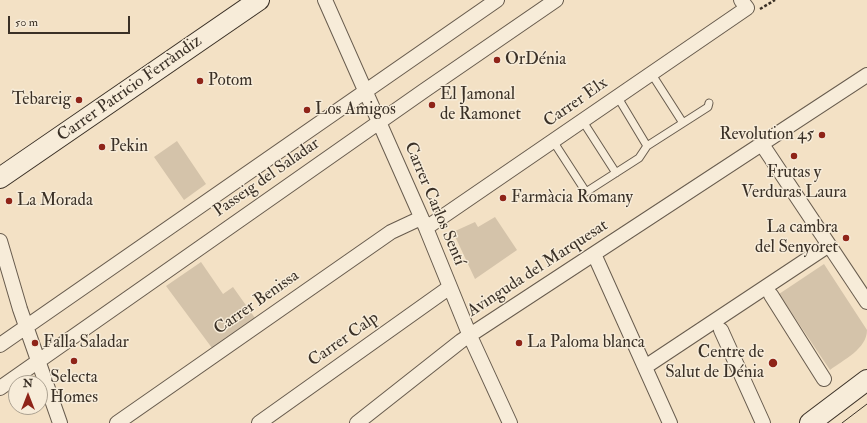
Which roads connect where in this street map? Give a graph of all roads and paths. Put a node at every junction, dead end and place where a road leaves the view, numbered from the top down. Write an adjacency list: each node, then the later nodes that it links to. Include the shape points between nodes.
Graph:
1 (259, 0): 19 (main road, Carrer Patricio Ferràndiz)
2 (325, 0): 9 (street, Carrer Carlos Sentí)
3 (497, 0): 9 (street, Passeig del Saladar)
4 (556, 0): 13 (street, Passeig del Saladar)
5 (776, 0): 6 (path)
6 (748, 6): 7 (street, Carrer Elx)
7 (651, 73): 10 (street, Carrer Elx); 14 (lane)
8 (867, 75): 16 (street, Avinguda del Marquesat)
9 (366, 90): 13 (street, Carrer Carlos Sentí); 27 (street, Passeig del Saladar)
10 (617, 96): 12 (street, Carrer Elx); 17 (lane)
11 (709, 103): 14 (lane, via 708,107)
12 (582, 120): 15 (street, Carrer Elx); 18 (lane)
13 (380, 122): 20 (street, Carrer Carlos Sentí); 31 (street, Passeig del Saladar)
14 (683, 123): 17 (lane)
15 (553, 141): 18 (lane, via 586,192); 20 (street, Carrer Elx)
16 (761, 143): 22 (street); 23 (street, Avinguda del Marquesat)
17 (648, 146): 18 (lane, via 639,158)
18 (616, 173)
19 (0, 178)
20 (424, 223): 24 (street, Carrer Carlos Sentí); 37 (street, Carrer Benissa, via 391,232)
21 (0, 242): 27 (street)
22 (829, 245): 26 (street); 32 (street)
23 (594, 254): 29 (street, Avinguda del Marquesat); 32 (street)
24 (450, 287): 29 (street, Carrer Carlos Sentí); 38 (street, Carrer Calp)
25 (771, 295): 33 (street)
26 (867, 302)
27 (27, 326): 30 (street, Passeig del Saladar); 31 (street)
28 (721, 330): 42 (street)
29 (470, 336): 39 (street, Avinguda del Marquesat); 40 (street, Carrer Carlos Sentí)
30 (0, 345)
31 (39, 361): 35 (street, Passeig del Saladar); 36 (street)
32 (645, 367): 41 (street)
33 (824, 379)
34 (867, 380): 43 (main road)
35 (0, 388)
36 (60, 423)
37 (117, 423)
38 (259, 423)
39 (357, 423)
40 (510, 423)
41 (670, 423)
42 (763, 423)
43 (810, 423)

